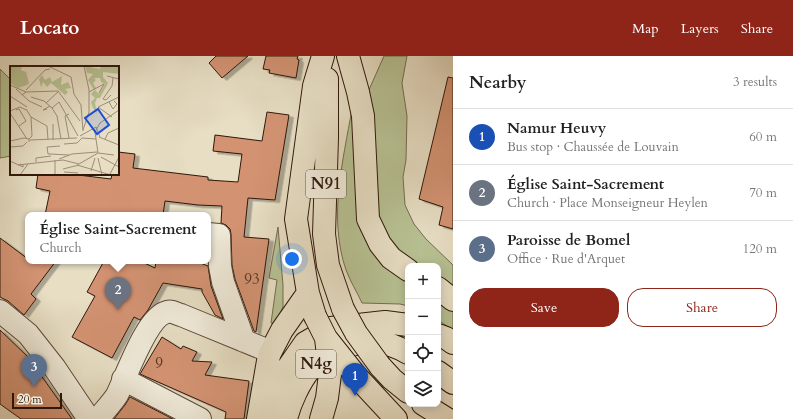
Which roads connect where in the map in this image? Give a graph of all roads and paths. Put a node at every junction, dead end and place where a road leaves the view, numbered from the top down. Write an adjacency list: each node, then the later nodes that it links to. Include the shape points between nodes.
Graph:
1 (323, 56): 7 (main road, N91, via 314,86 296,219)
2 (326, 56): 20 (main road, N91, bridge, via 328,138 324,234 328,265 343,309 356,333 380,366)
3 (348, 56): 5 (main road, via 363,116 368,219 380,244 391,258)
4 (211, 234): 13 (street, via 219,235 223,282)
5 (405, 268)
6 (441, 290): 8 (main road)
7 (308, 293): 12 (main road, N91, bridge, via 315,316); 16 (main road, via 282,330)
8 (453, 300)
9 (0, 311): 22 (street, via 28,334)
10 (405, 325): 26 (main road, via 385,322 331,328 305,344 287,369 275,409)
11 (441, 336): 14 (main road)
12 (326, 338): 28 (main road, bridge, via 330,374); 29 (main road, N91, bridge, via 356,377)
13 (244, 341): 16 (street, via 264,349); 18 (street, via 182,315 166,312 151,326)
14 (453, 343)
15 (405, 352): 27 (main road, N4g, via 375,342 348,345 328,355 310,369)
16 (269, 355): 25 (main road)
17 (441, 374): 19 (main road)
18 (123, 379): 23 (street, via 117,395); 24 (street)
19 (453, 383)
20 (405, 390)
21 (428, 407): 30 (main road)
22 (89, 419)
23 (98, 419)
24 (200, 419)
25 (258, 419)
26 (276, 419)
27 (286, 419)
28 (321, 419)
29 (396, 419)
30 (447, 419)

